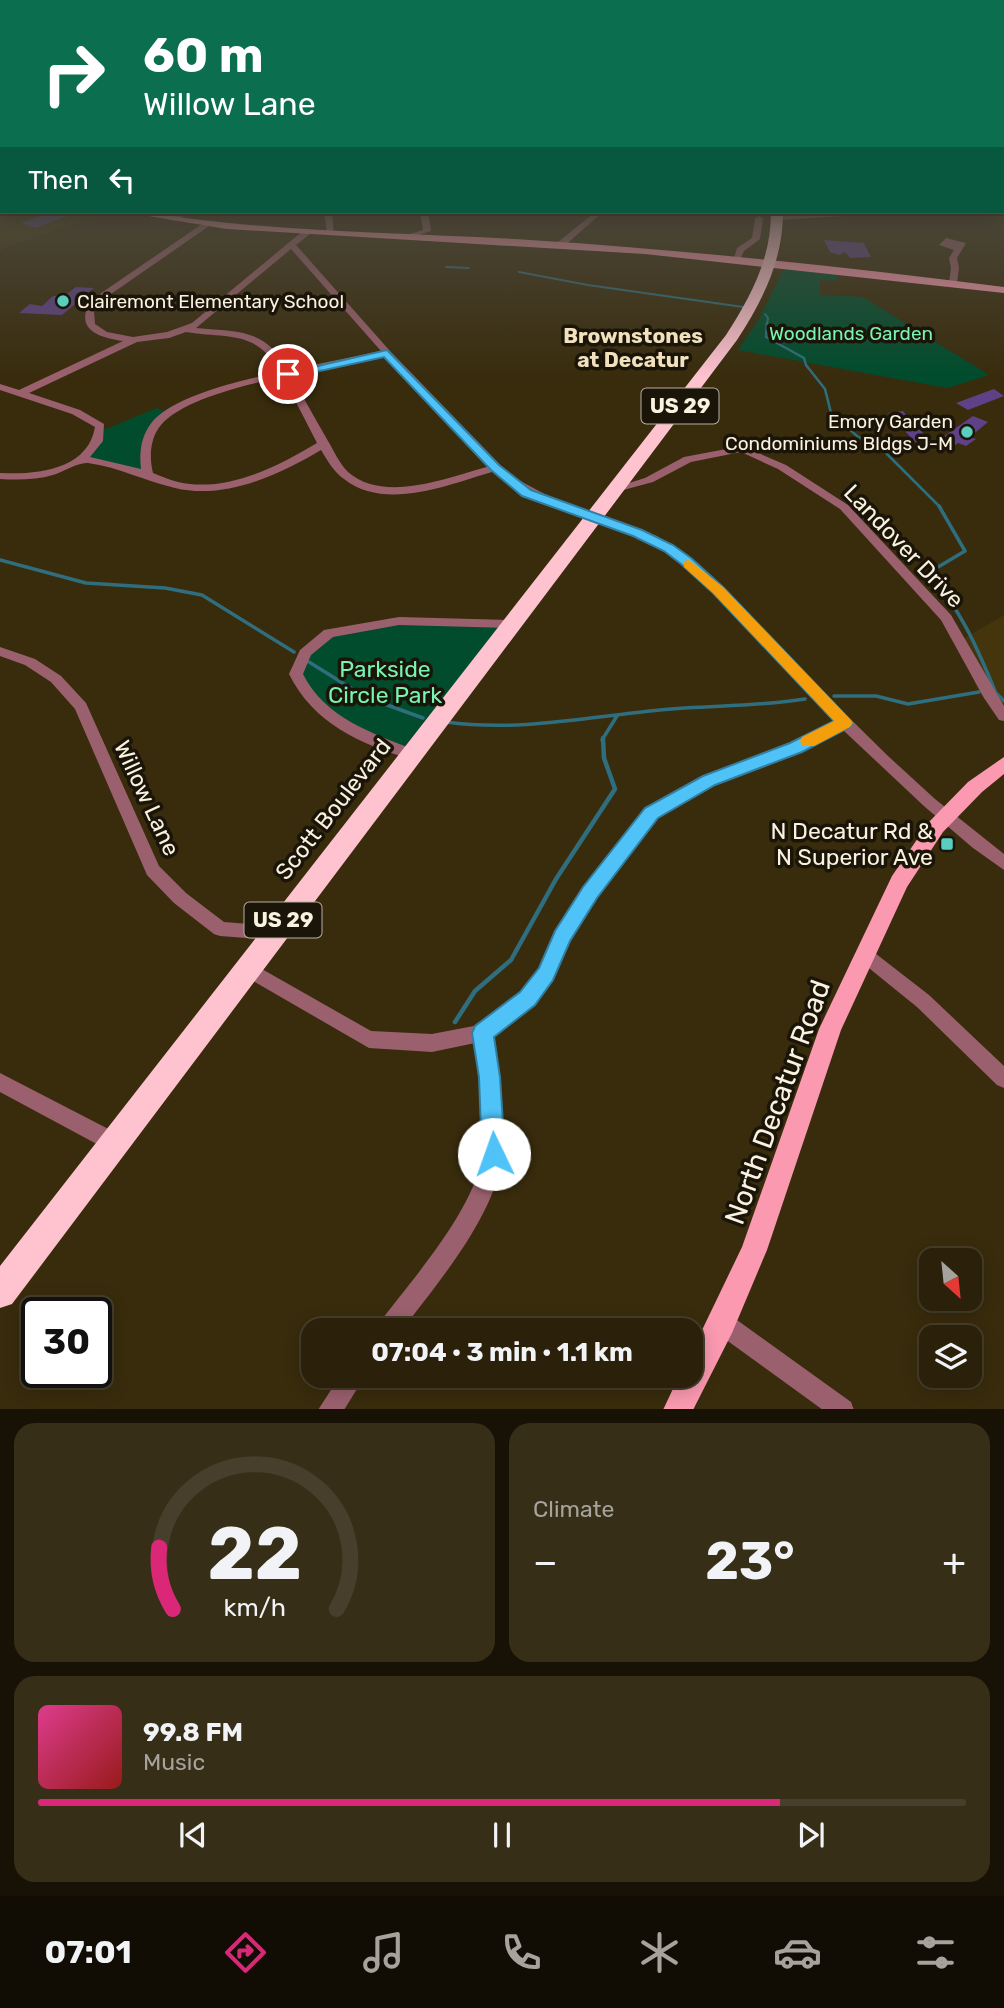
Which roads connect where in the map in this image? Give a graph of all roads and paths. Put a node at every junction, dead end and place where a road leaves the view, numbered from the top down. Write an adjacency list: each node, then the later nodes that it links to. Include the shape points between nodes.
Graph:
1 (176, 246): 12 (street, via 89,309 88,321 101,333)
2 (292, 246): 11 (street); 13 (street)
3 (569, 246): 7 (main road)
4 (746, 246): 7 (street)
5 (775, 246): 8 (highway, Scott Boulevard)
6 (957, 248): 9 (street)
7 (736, 260): 8 (main road)
8 (771, 264): 9 (main road); 22 (highway, Scott Boulevard / US 29, via 732,337)
9 (953, 283): 10 (main road)
10 (1004, 290)
11 (187, 329): 12 (street); 14 (street, via 257,341 267,347)
12 (135, 340): 16 (street)
13 (387, 353): 14 (street); 19 (street)
14 (285, 375): 17 (street); 20 (street, via 179,406 158,422 149,438)
15 (0, 387): 16 (street)
16 (19, 394): 18 (street, via 76,412 100,426 96,446)
17 (324, 443): 19 (street, via 345,475 382,490 428,486); 20 (street, via 268,472 220,486 183,486)
18 (83, 458): 20 (street); 21 (street, via 42,475)
19 (495, 468): 23 (street, via 527,493)
20 (148, 475)
21 (0, 476)
22 (617, 489): 23 (highway, Scott Boulevard / US 29); 26 (street, Landover Drive, via 649,480 688,459 728,450 741,449 782,467 844,507 946,618)
23 (595, 519): 24 (highway, Scott Boulevard / US 29); 27 (street, via 638,533 686,561)
24 (511, 624): 28 (highway, Scott Boulevard / US 29); 28 (street, via 399,621 356,627 329,633 305,653 296,674 316,705 348,729)
25 (0, 651): 32 (street, Willow Lane, via 30,662 80,707 153,870 180,898 220,929)
26 (1004, 716)
27 (845, 723): 30 (street); 35 (street, via 796,748 709,780 652,813 590,892 546,974 527,998)
28 (410, 754): 32 (highway, Scott Boulevard / US 29)
29 (1004, 764): 30 (main road, North Decatur Road)
30 (946, 816): 31 (street); 33 (main road, North Decatur Road, via 909,864)
31 (1004, 863)
32 (273, 933): 34 (highway, Scott Boulevard / US 29)
33 (865, 955): 36 (street, via 923,1001); 41 (main road, North Decatur Road, via 830,1029 767,1215)
34 (247, 969): 35 (street, via 369,1039 432,1044); 38 (highway, Scott Boulevard / US 29)
35 (482, 1033): 40 (street, via 494,1154 476,1207)
36 (1004, 1079)
37 (0, 1082): 38 (street)
38 (113, 1142): 39 (highway, Scott Boulevard / US 29)
39 (0, 1292)
40 (397, 1318)
41 (722, 1323): 44 (main road, North Decatur Road); 45 (street)
42 (345, 1388): 43 (street)
43 (329, 1409)
44 (677, 1409)
45 (843, 1409)

